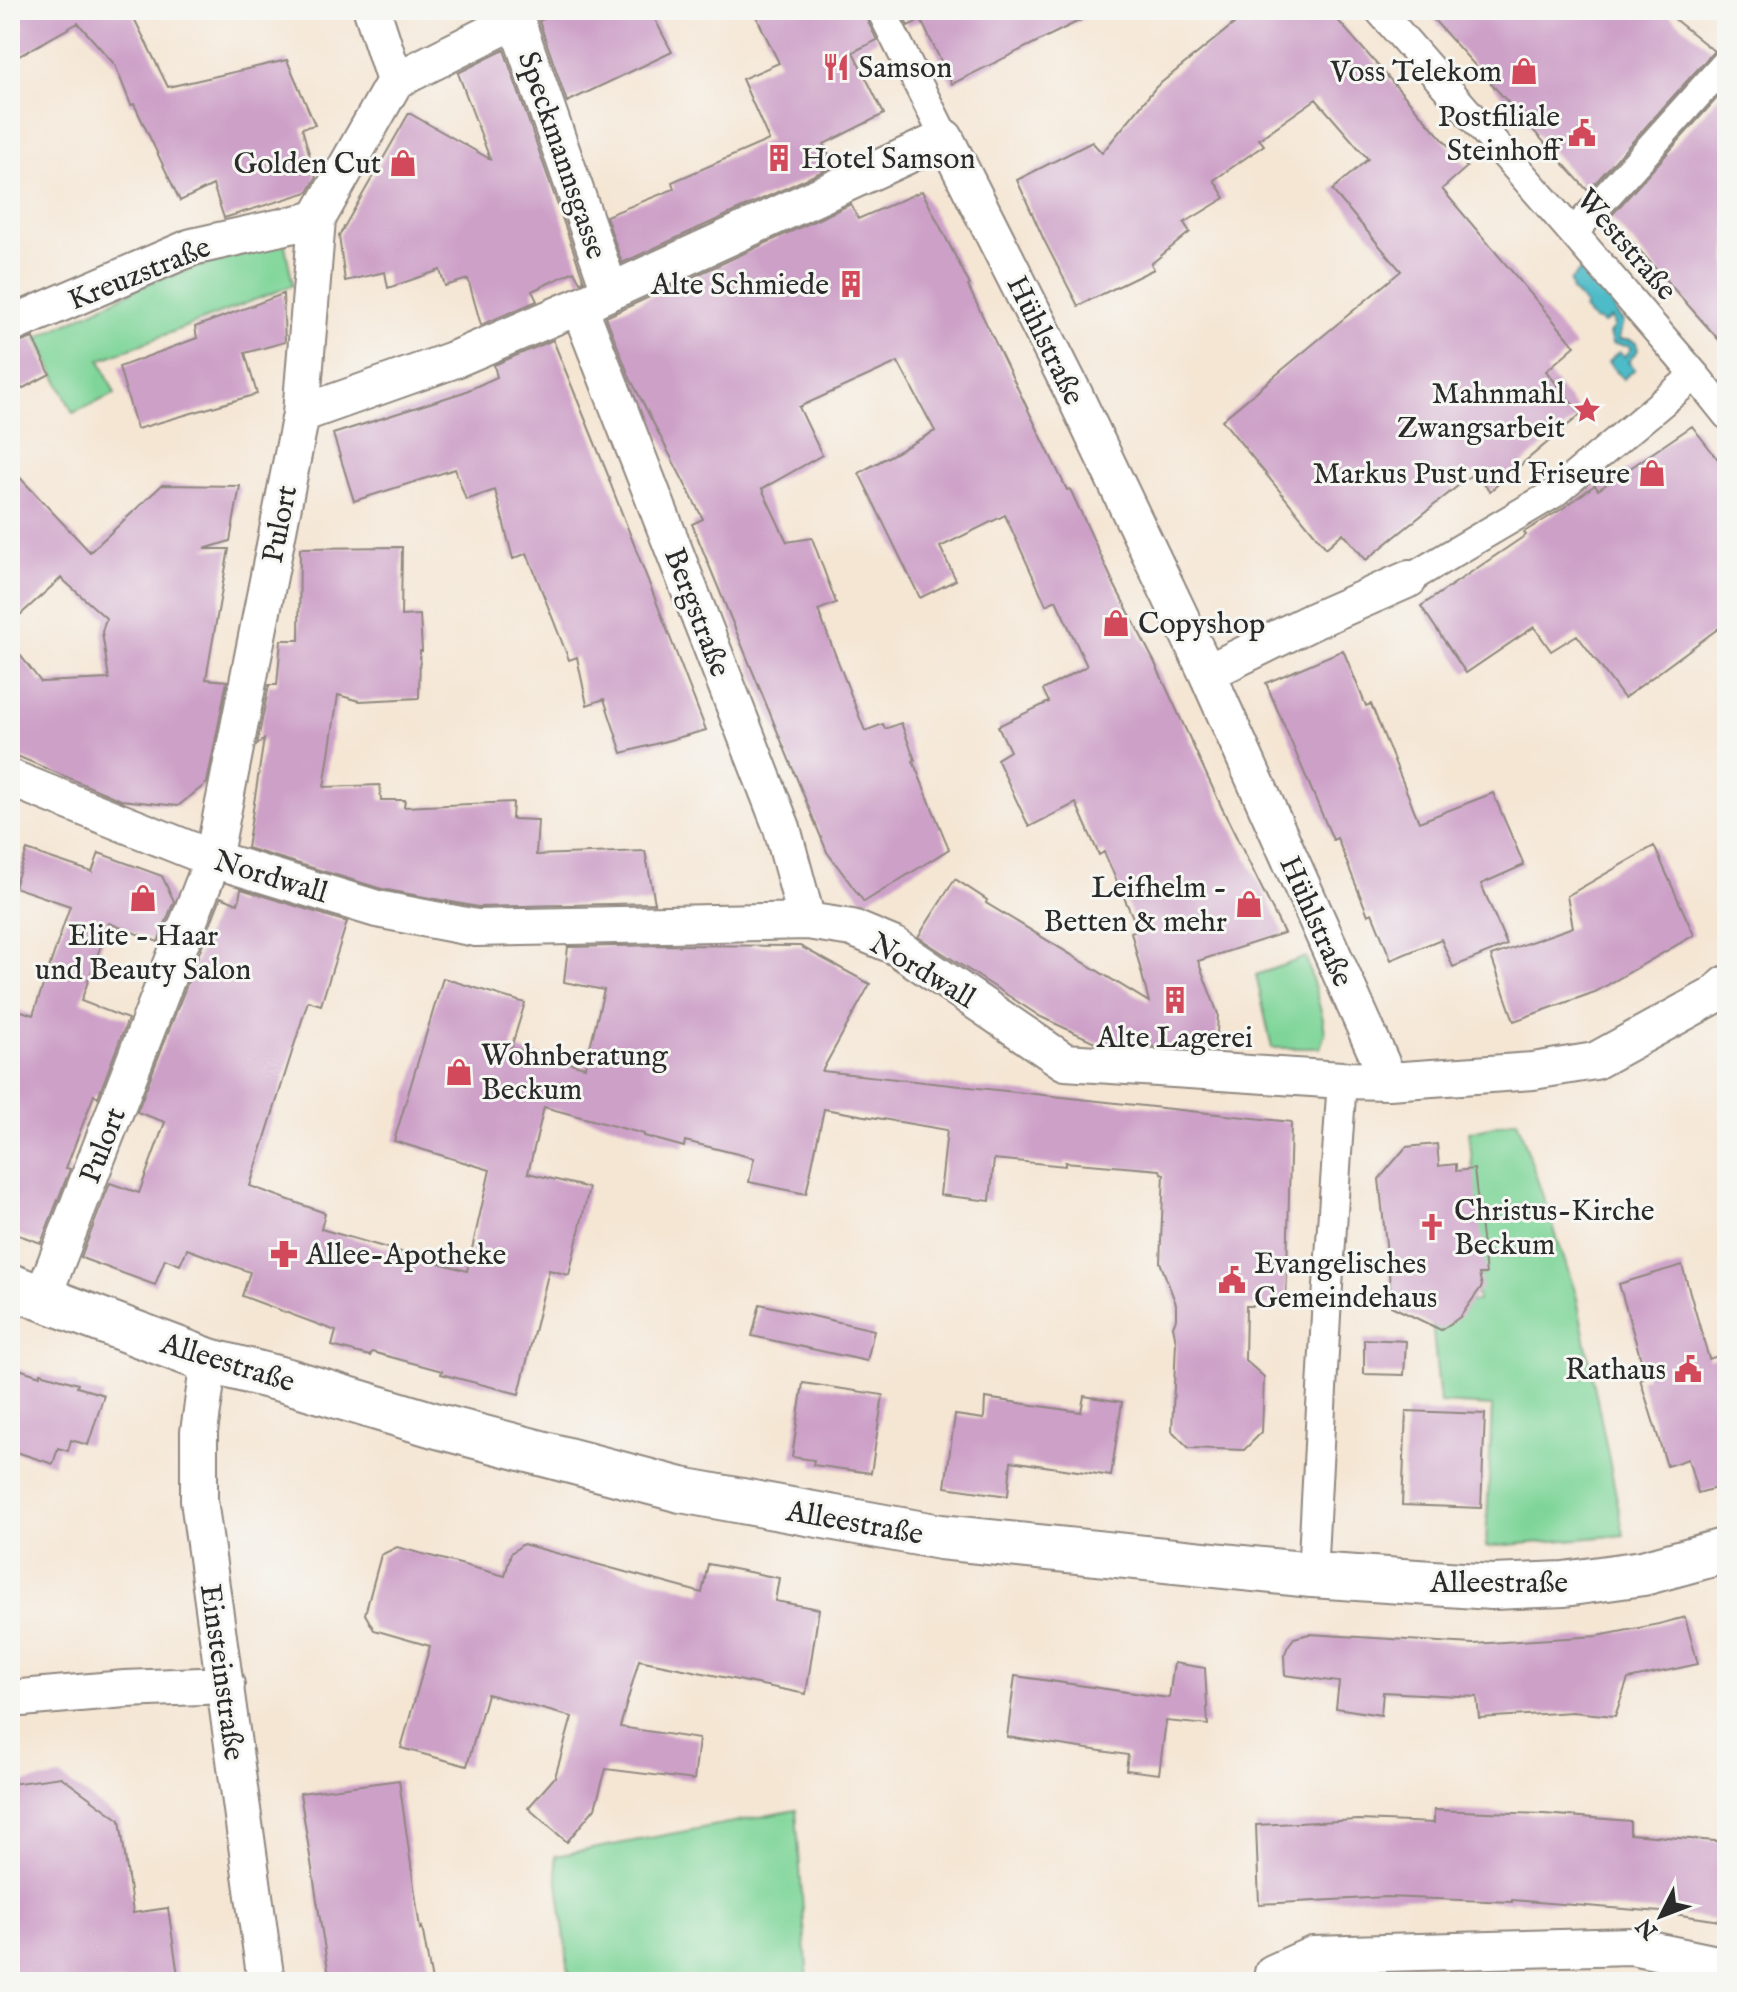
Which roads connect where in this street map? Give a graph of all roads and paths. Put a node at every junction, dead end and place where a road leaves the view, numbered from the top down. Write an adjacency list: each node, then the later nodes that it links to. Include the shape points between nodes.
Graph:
1 (372, 10): 6 (street)
2 (881, 10): 7 (street, Hühlstraße)
3 (1379, 10): 9 (street, Weststraße)
4 (526, 15): 6 (street, Speckmannsgasse); 10 (street, Speckmannsgasse)
5 (1727, 62): 9 (street)
6 (395, 81): 8 (street)
7 (945, 138): 10 (street); 16 (street, Hühlstraße)
8 (317, 219): 11 (street, Kreuzstraße, via 192,247); 13 (street, Pulort)
9 (1573, 233): 12 (street, Weststraße)
10 (594, 298): 13 (street, via 453,360); 19 (street, Bergstraße, via 782,828)
11 (10, 325)
12 (1695, 375): 14 (street, Weststraße); 15 (street, via 1553,494)
13 (301, 414): 18 (street, Pulort)
14 (1727, 415)
15 (1409, 579): 16 (street)
16 (1207, 673): 22 (street, Hühlstraße)
17 (10, 778): 18 (street, Nordwall)
18 (213, 859): 19 (street, Nordwall, via 377,909 476,928); 23 (street, Pulort)
19 (807, 921): 21 (street, Nordwall, via 852,928 895,946 1065,1062)
20 (1727, 984): 22 (street, Nordwall, via 1595,1061)
21 (1342, 1080): 22 (street, Nordwall); 26 (street)
22 (1389, 1081)
23 (26, 1292): 24 (main road, Alleestraße)
24 (209, 1361): 26 (main road, Alleestraße, via 681,1490 940,1537); 27 (street, Einsteinstraße, via 199,1432 199,1500)
25 (1727, 1550): 26 (main road, Alleestraße, via 1643,1573 1564,1584 1492,1587)
26 (1312, 1575)
27 (226, 1685): 28 (street); 30 (street, Einsteinstraße)
28 (10, 1699)
29 (1727, 1966): 31 (street, via 1631,1946 1313,1955 1273,1973)
30 (266, 1982)
31 (1272, 1982)

